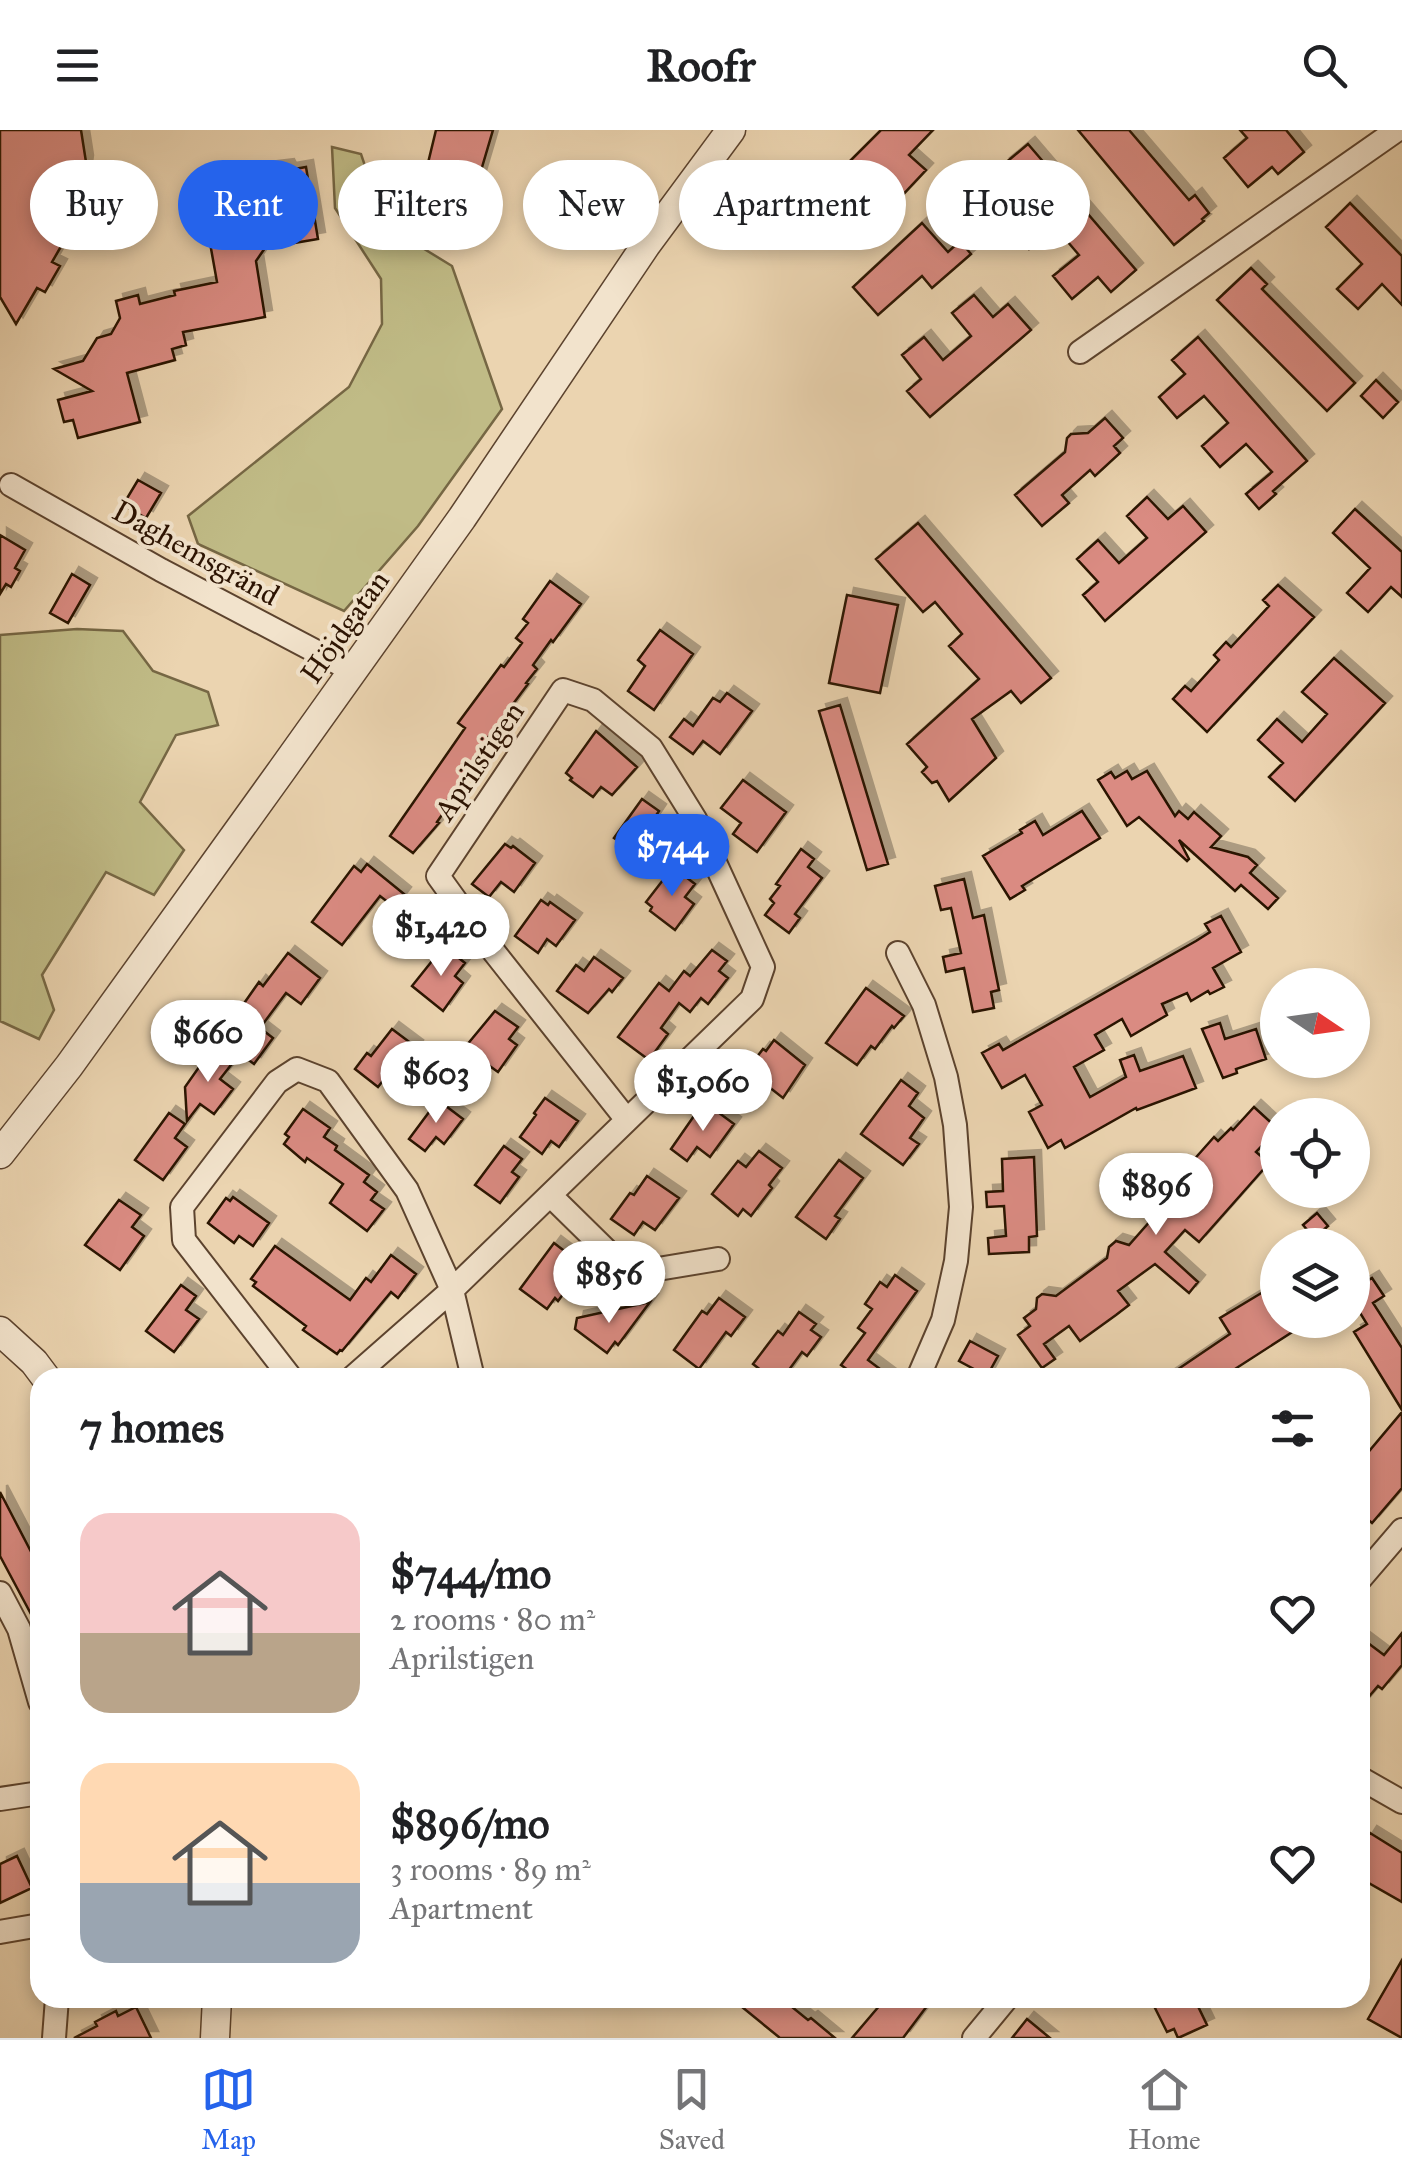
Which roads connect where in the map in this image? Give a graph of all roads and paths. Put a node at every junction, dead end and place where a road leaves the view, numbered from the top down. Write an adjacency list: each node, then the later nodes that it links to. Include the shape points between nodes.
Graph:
1 (731, 130): 5 (street, Höjdgatan)
2 (1397, 130): 3 (street)
3 (1080, 352)
4 (12, 485): 5 (street, Daghemsgränd)
5 (353, 672): 8 (street, Höjdgatan)
6 (898, 952): 17 (street, via 924,1005 946,1077 961,1207 943,1320)
7 (626, 1120): 7 (street, Aprilstigen, via 752,999 763,967 695,819 651,748 593,700 563,690 438,876); 9 (street, Aprilstigen)
8 (0, 1154)
9 (550, 1195): 10 (street, via 623,1259 652,1270); 11 (street, Aprilstigen)
10 (718, 1260)
11 (452, 1290): 14 (street, via 406,1190 328,1082 297,1069 277,1082 182,1207 184,1240); 15 (street, Aprilstigen); 16 (street)
12 (0, 1331): 13 (street)
13 (38, 1368)
14 (283, 1368)
15 (363, 1368)
16 (471, 1368)
17 (922, 1368)
18 (1402, 1530): 19 (street)
19 (1370, 1567)
20 (0, 1593): 21 (street)
21 (30, 1667)
22 (1370, 1784): 25 (street)
23 (30, 1794): 24 (street)
24 (0, 1799)
25 (1402, 1802)
26 (30, 1927): 27 (street)
27 (0, 1932)
28 (56, 2008): 31 (street)
29 (216, 2008): 32 (street)
30 (999, 2008): 33 (street)
31 (54, 2038)
32 (214, 2038)
33 (974, 2038)

